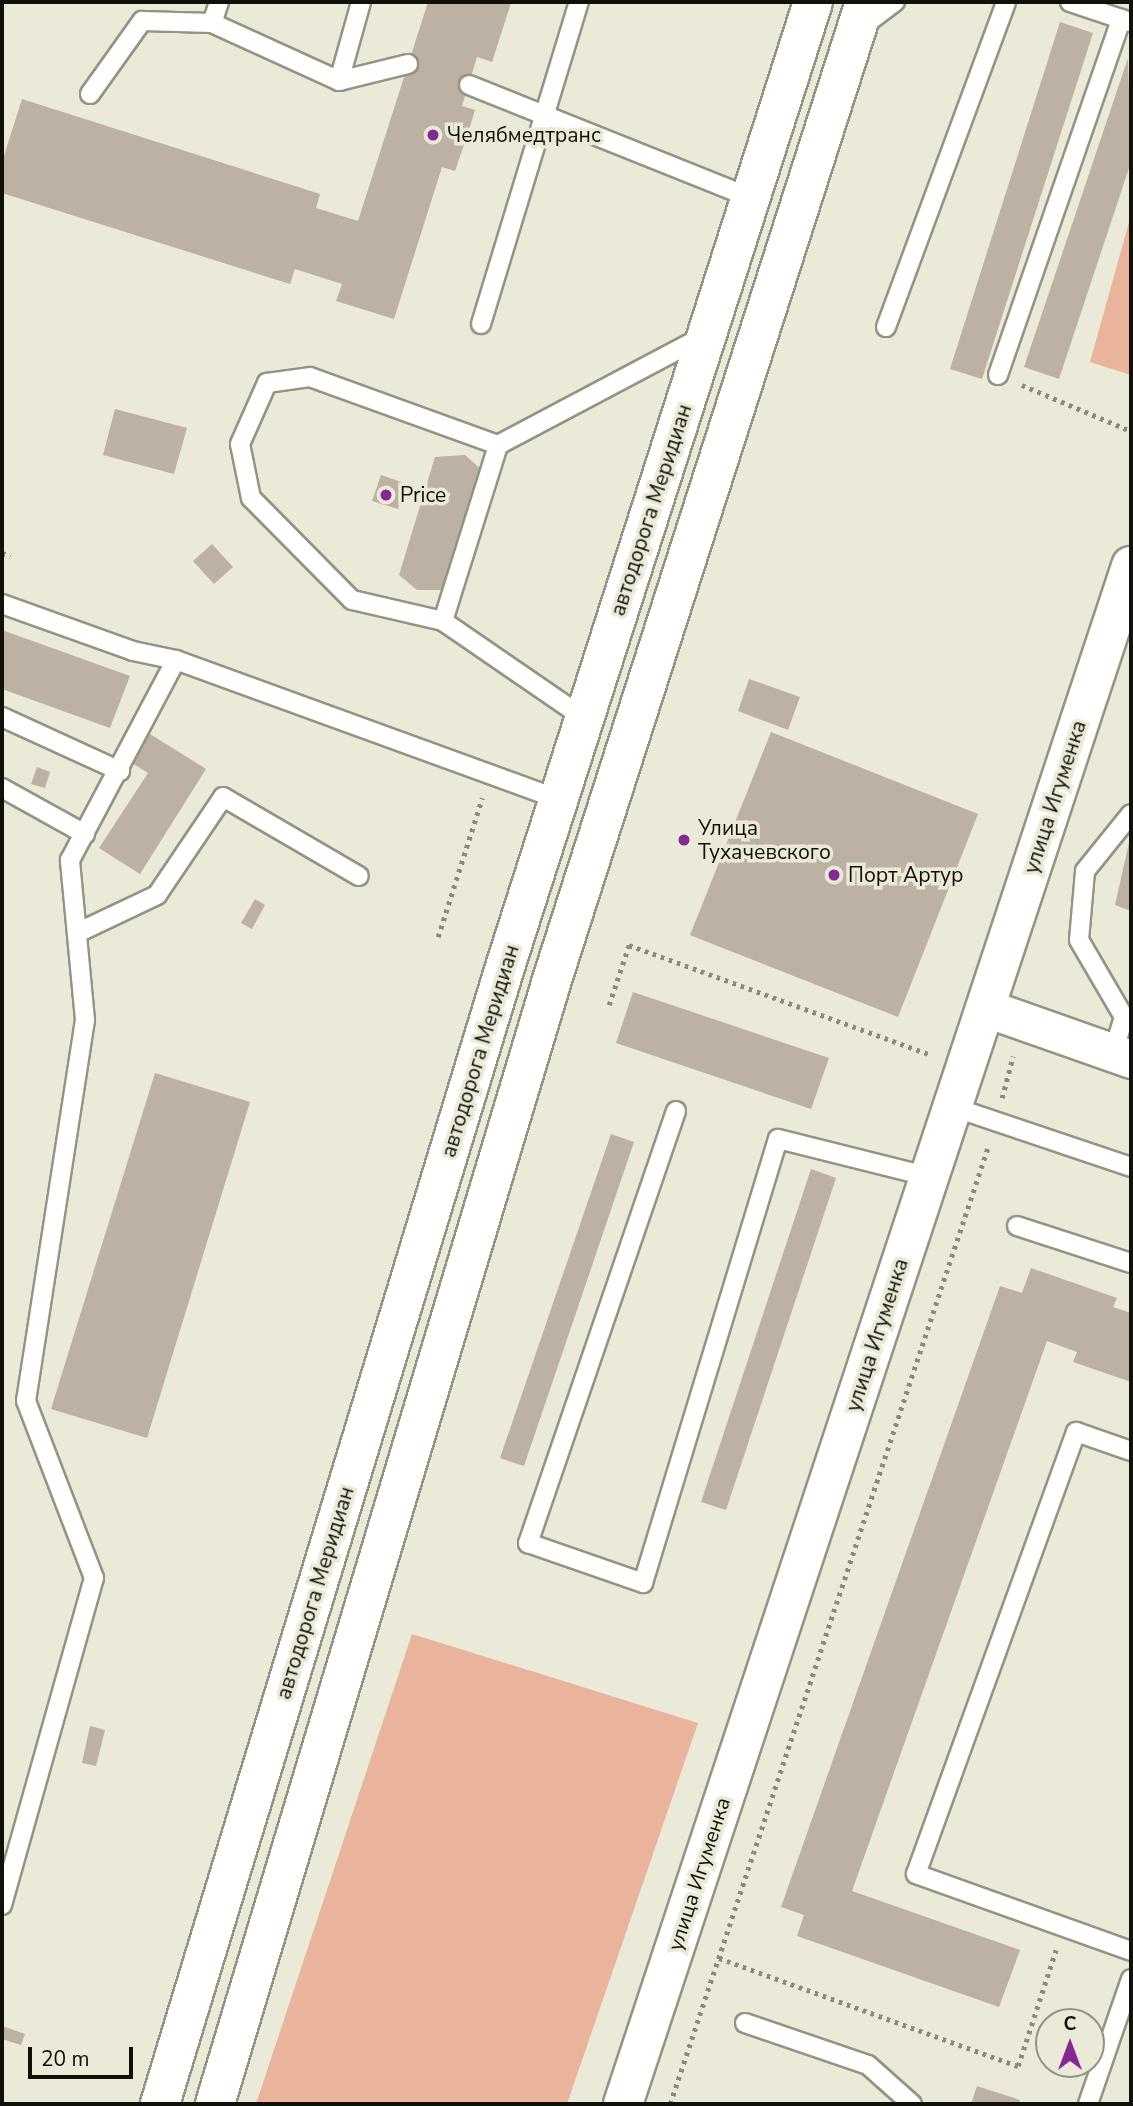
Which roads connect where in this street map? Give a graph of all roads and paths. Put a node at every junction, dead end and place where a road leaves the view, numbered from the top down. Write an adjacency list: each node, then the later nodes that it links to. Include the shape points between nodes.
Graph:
1 (219, 2): 10 (lane)
2 (361, 2): 12 (lane)
3 (579, 2): 15 (lane)
4 (813, 2): 16 (main road, автодорога Меридиан)
5 (895, 2): 8 (lane)
6 (1006, 2): 18 (lane)
7 (1070, 2): 9 (lane)
8 (860, 16): 59 (main road, via 551,983)
9 (1126, 20): 20 (lane)
10 (212, 23): 12 (lane); 14 (lane, via 142,22)
11 (408, 64): 12 (lane)
12 (339, 81)
13 (469, 85): 15 (lane)
14 (90, 94)
15 (547, 112): 16 (lane); 17 (lane)
16 (752, 198): 19 (main road, автодорога Меридиан)
17 (481, 324)
18 (886, 327)
19 (708, 334): 22 (lane); 30 (main road, автодорога Меридиан)
20 (998, 375): 21 (path)
21 (1131, 431)
22 (498, 446): 27 (lane); 27 (lane, via 310,377 267,383 240,444 251,498 352,600)
23 (2, 553): 24 (path)
24 (11, 556)
25 (1131, 566): 41 (main road, улица Игуменка)
26 (2, 604): 28 (lane)
27 (443, 621): 30 (lane)
28 (176, 660): 31 (lane); 32 (lane)
29 (2, 717): 31 (lane)
30 (584, 718): 34 (main road, автодорога Меридиан)
31 (120, 771): 36 (lane)
32 (484, 774): 34 (lane); 39 (path, via 482,803)
33 (2, 788): 36 (lane)
34 (558, 799): 58 (main road, автодорога Меридиан)
35 (1131, 814): 42 (lane, via 1086,871 1079,940 1124,1017)
36 (85, 834): 38 (lane, via 71,860)
37 (359, 876): 38 (lane, via 223,797 157,895)
38 (77, 933): 52 (lane, via 85,1020 26,1401 94,1577)
39 (438, 937)
40 (608, 1005): 43 (path, via 629,945)
41 (986, 1008): 42 (street); 43 (main road, улица Игуменка)
42 (1122, 1056)
43 (966, 1068): 44 (main road, улица Игуменка)
44 (953, 1107): 46 (lane); 48 (main road, улица Игуменка)
45 (676, 1111): 48 (lane, via 528,1543 643,1583 778,1139)
46 (997, 1121): 47 (lane); 55 (path)
47 (1131, 1167)
48 (930, 1177): 60 (main road, улица Игуменка)
49 (1017, 1226): 50 (lane)
50 (1131, 1263)
51 (1131, 1451): 53 (lane, via 1076,1432 916,1874)
52 (2, 1905)
53 (1064, 1927): 54 (lane); 55 (path, via 1018,2066)
54 (1131, 1951)
55 (719, 1958): 61 (path)
56 (1131, 1979): 63 (lane)
57 (745, 2023): 62 (lane, via 868,2065)
58 (160, 2104)
59 (215, 2104)
60 (623, 2104)
61 (670, 2104)
62 (912, 2104)
63 (1088, 2104)

